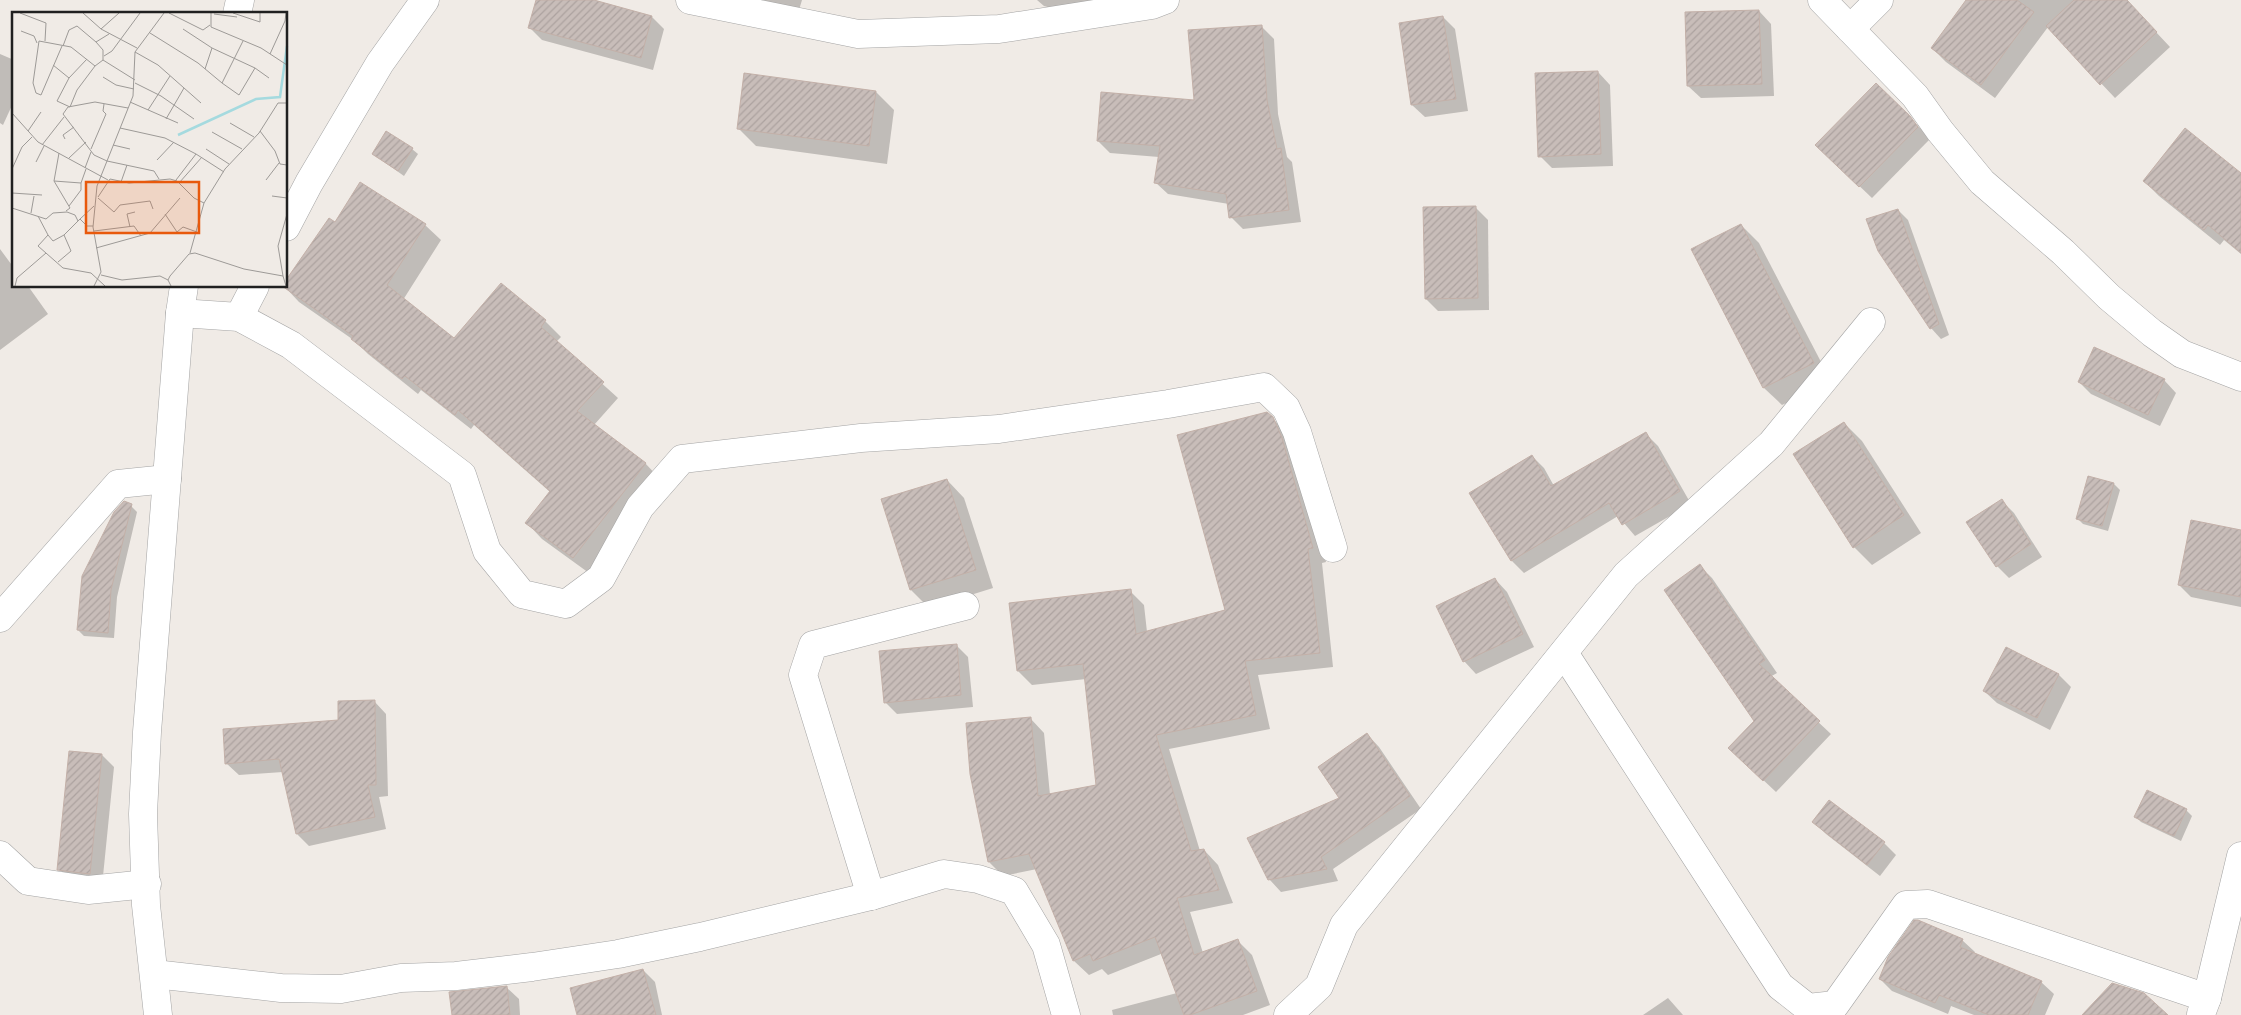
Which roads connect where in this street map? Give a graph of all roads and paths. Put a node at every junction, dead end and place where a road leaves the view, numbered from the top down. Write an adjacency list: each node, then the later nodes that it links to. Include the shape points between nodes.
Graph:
1 (425, 0): 7 (street, via 380,63)
2 (693, 0): 3 (street, via 858,34 999,29 1152,5)
3 (1165, 0)
4 (1822, 0): 6 (street)
5 (1880, 0): 6 (street)
6 (1850, 29): 13 (street, via 1915,96 1982,182 2110,297 2182,354)
7 (288, 223)
8 (184, 288): 10 (street)
9 (254, 288): 11 (street)
10 (180, 313): 11 (street); 14 (street)
11 (239, 316): 15 (street, via 291,345 462,475 487,551 522,594 566,604 601,578 640,507 682,459 861,438 999,429 1264,387 1286,408 1298,432)
12 (1871, 322): 18 (street, via 1771,444 1626,575)
13 (2241, 377)
14 (167, 479): 17 (street, via 118,484); 21 (street, via 144,795)
15 (1333, 548)
16 (965, 606): 22 (street, via 812,645 803,676)
17 (0, 618)
18 (1564, 652): 25 (street, via 1780,986); 28 (street, via 1344,925 1318,986)
19 (0, 855): 21 (street, via 28,881 88,890)
20 (2241, 856): 24 (street)
21 (147, 884): 23 (street, via 146,905)
22 (871, 896): 23 (street, via 782,919 618,954 456,976 400,978 341,989 281,988); 27 (street, via 944,874 978,879 1014,892 1046,944)
23 (154, 974): 26 (street)
24 (2204, 1006): 25 (street, via 1928,904 1906,905 1835,1005)
25 (1807, 1011)
26 (158, 1015)
27 (1066, 1015)
28 (1288, 1015)

